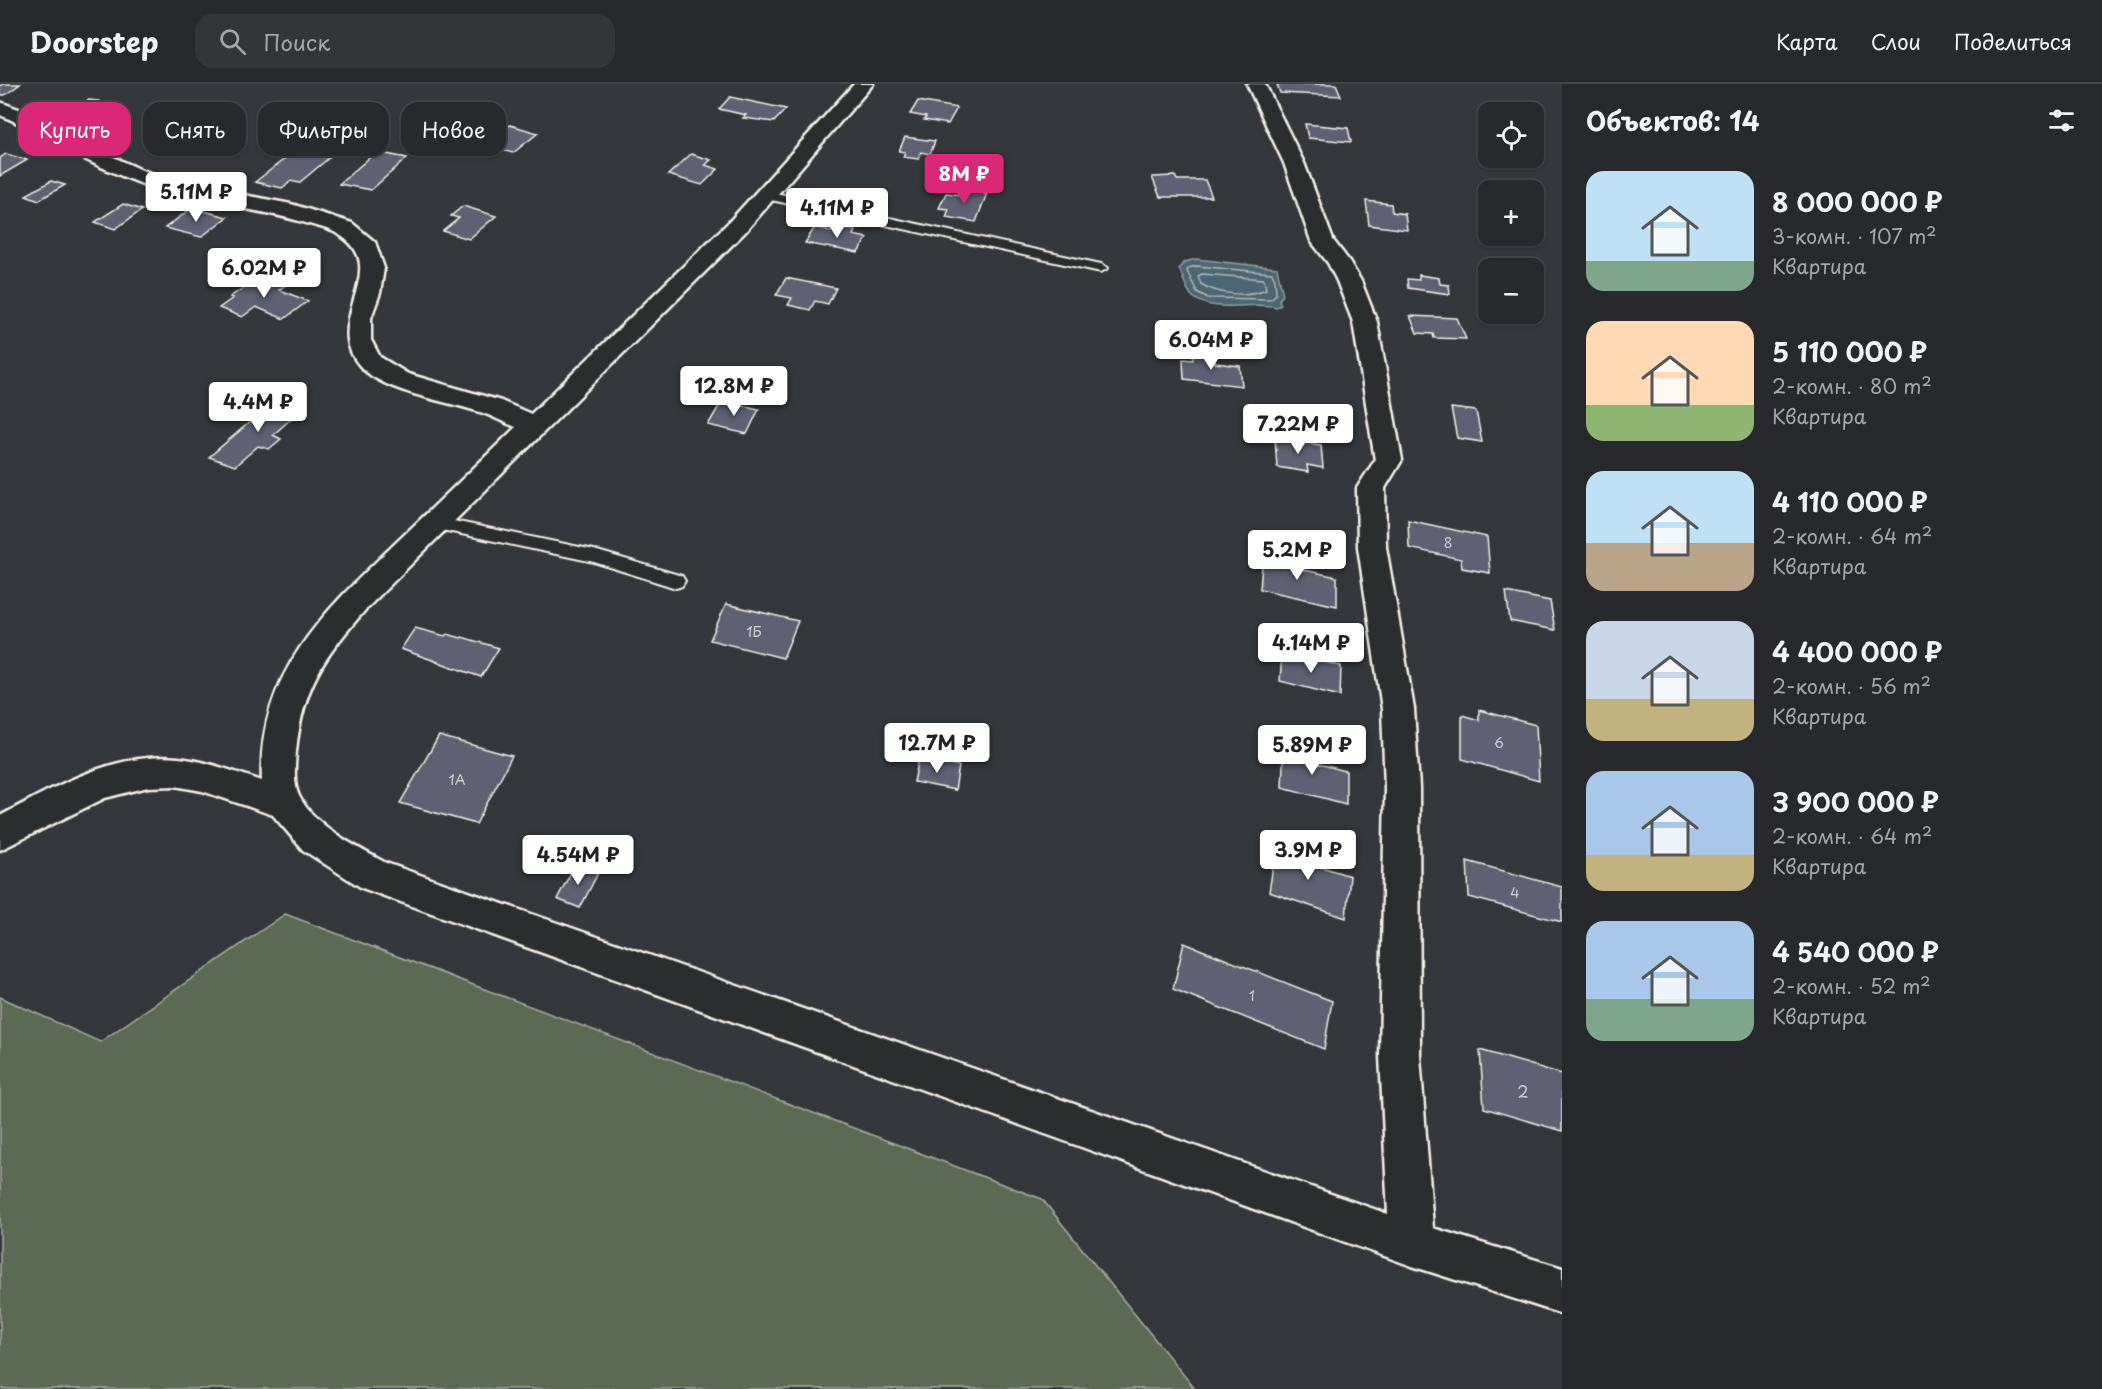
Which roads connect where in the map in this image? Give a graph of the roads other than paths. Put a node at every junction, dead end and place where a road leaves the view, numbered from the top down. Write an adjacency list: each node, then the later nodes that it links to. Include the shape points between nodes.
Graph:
1 (864, 84): 4 (street)
2 (1256, 84): 11 (street, via 1294,163 1322,241 1349,281 1365,322 1389,460 1371,488 1372,547 1398,709 1402,788 1400,1056)
3 (0, 108): 6 (street, via 135,174 176,188 283,209 344,228 367,247 373,268 359,318 359,340 370,362 399,380 492,407)
4 (766, 195): 5 (lane, via 937,236); 6 (street)
5 (1101, 268)
6 (534, 425): 7 (street)
7 (434, 523): 8 (lane, via 594,556); 9 (street, via 348,608 294,680 281,725 278,773)
8 (676, 581)
9 (284, 804): 10 (street, via 184,773 137,773 53,805); 11 (street, via 314,840 375,876)
10 (0, 834)
11 (1412, 1244): 12 (street)
12 (1562, 1291)

